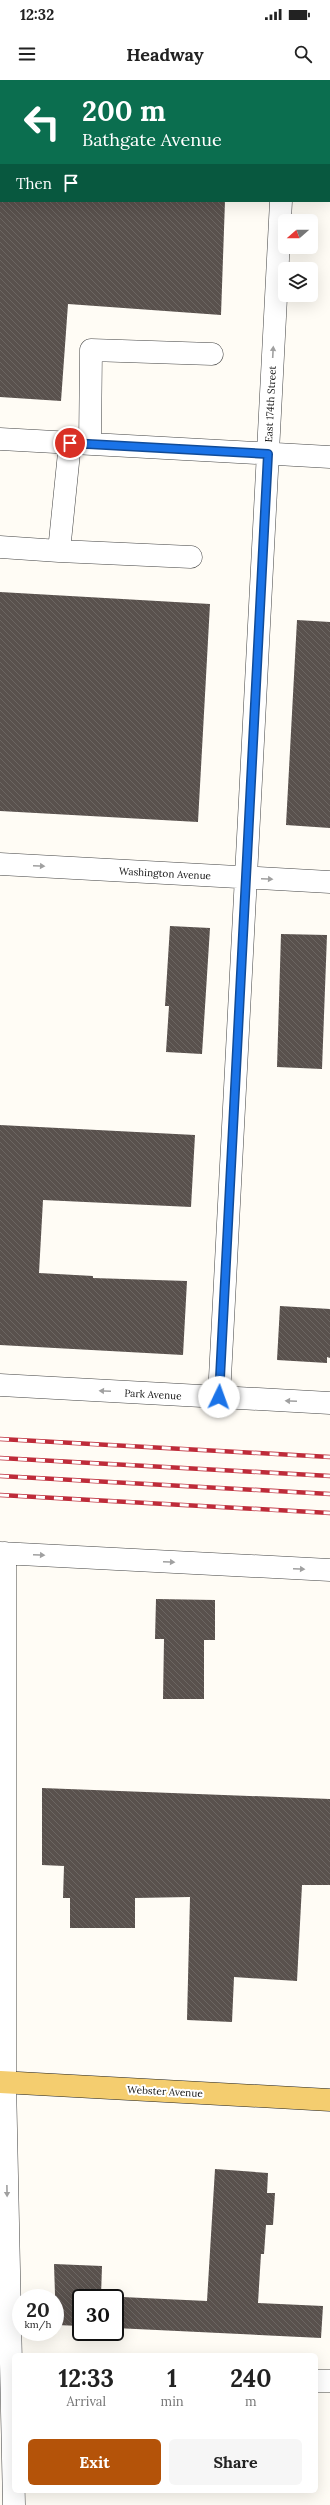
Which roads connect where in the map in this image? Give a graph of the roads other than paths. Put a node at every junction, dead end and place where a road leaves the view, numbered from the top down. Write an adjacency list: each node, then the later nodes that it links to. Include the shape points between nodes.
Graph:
1 (281, 202): 5 (street, East 174th Street, one-way to 1)
2 (212, 354): 4 (street, via 91,350)
3 (0, 439): 4 (street)
4 (80, 444): 5 (street); 8 (street)
5 (268, 454): 6 (street); 11 (street, East 174th Street)
6 (330, 457)
7 (0, 547): 8 (street)
8 (59, 551): 9 (street)
9 (191, 557)
10 (0, 864): 11 (street, Washington Avenue, one-way to 11)
11 (246, 878): 12 (street, Washington Avenue, one-way to 12); 14 (street, East 174th Street)
12 (330, 882)
13 (0, 1385): 14 (street, Park Avenue, one-way to 13)
14 (219, 1397): 15 (street, Park Avenue, one-way to 14)
15 (330, 1403)
16 (2, 1553): 17 (street, one-way to 17); 18 (street)
17 (330, 1570)
18 (3, 2082): 19 (main road, Webster Avenue); 20 (street, one-way to 20)
19 (330, 2100)
20 (12, 2366)
21 (318, 2381): 22 (street)
22 (330, 2381)
23 (14, 2493): 24 (street)
24 (14, 2505)

